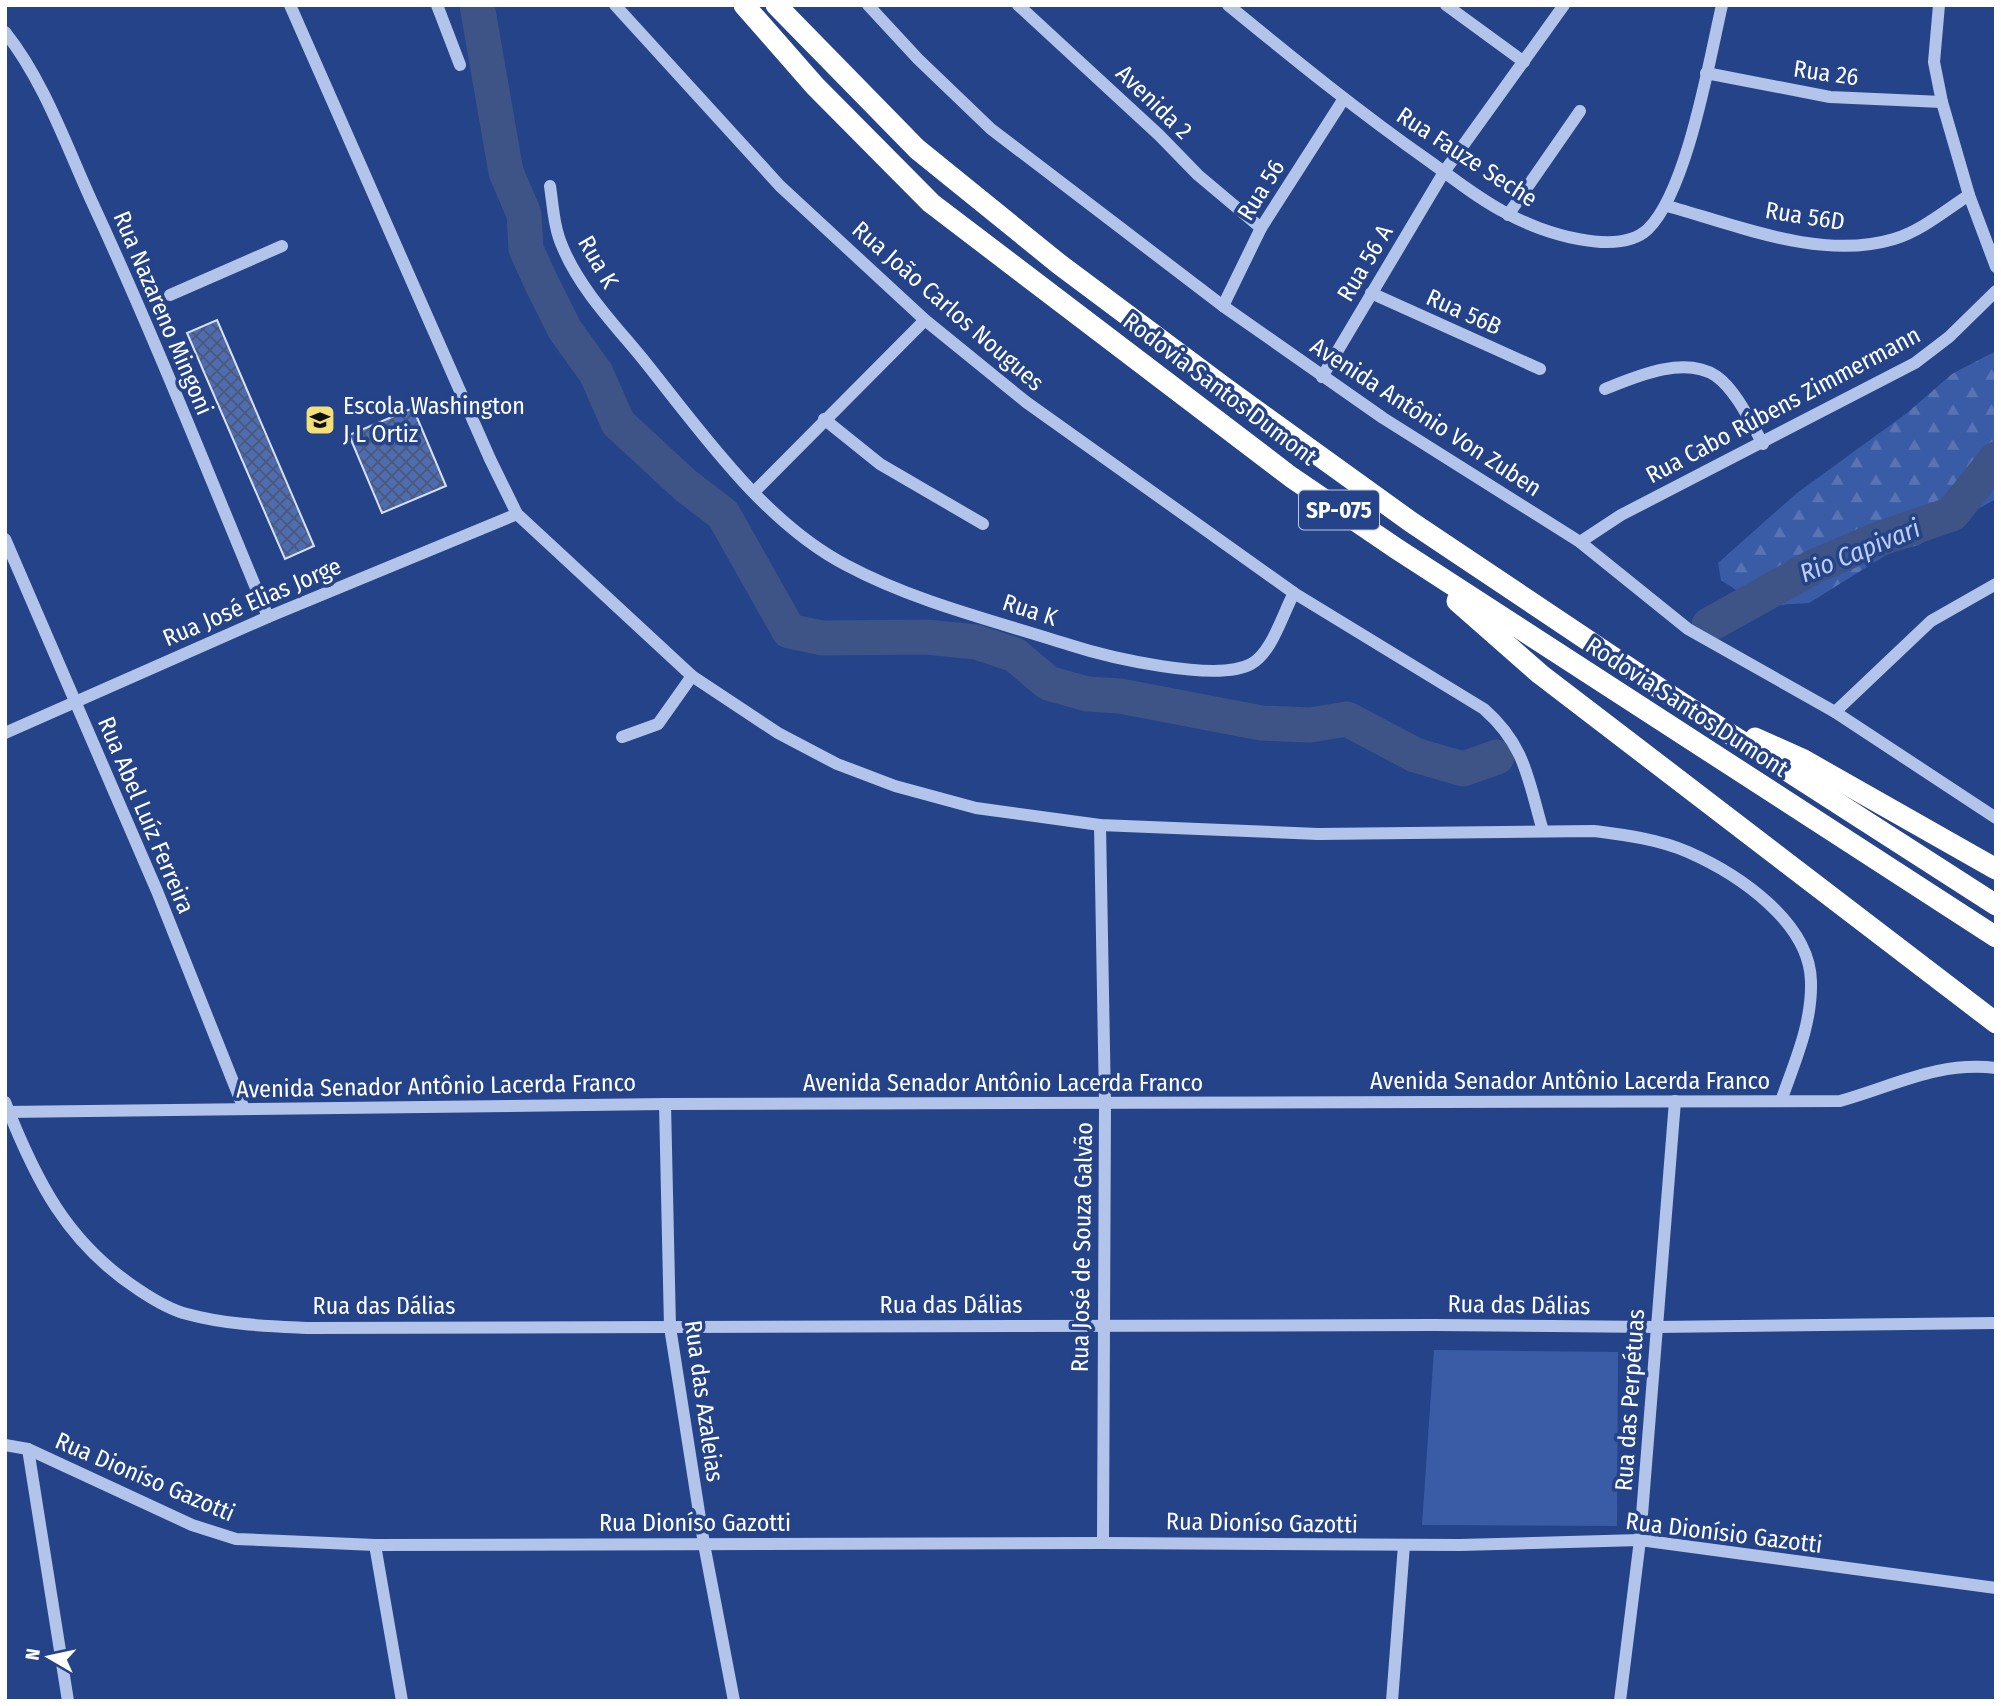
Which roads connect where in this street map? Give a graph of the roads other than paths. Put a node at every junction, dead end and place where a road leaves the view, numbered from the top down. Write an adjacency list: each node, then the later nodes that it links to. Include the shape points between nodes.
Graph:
1 (290, 5): 39 (street)
2 (437, 5): 15 (street)
3 (615, 5): 32 (street, Rua João Carlos Nougues, via 780,186)
4 (744, 5): 43 (highway, Rodovia Santos Dumont / SP-075, via 815,86 931,203 1291,477)
5 (776, 5): 48 (highway, Rodovia Santos Dumont / SP-075, via 917,149 1059,264 1411,522)
6 (868, 5): 31 (street, Avenida Antônio Von Zuben, via 991,129)
7 (1018, 5): 25 (street, Avenida 2, via 1198,176)
8 (1228, 5): 17 (street, Rua Fauze Seche)
9 (1446, 5): 14 (street)
10 (1564, 5): 14 (street, Rua 56 A)
11 (1722, 5): 16 (street, Rua Fauze Seche)
12 (1939, 5): 18 (street, via 1934,62)
13 (5, 32): 46 (street, Rua Nazareno Mingoni, via 46,100 139,304)
14 (1524, 61): 20 (street, Rua 56 A)
15 (460, 65)
16 (1706, 73): 18 (street, Rua 26, via 1830,97); 23 (street, Rua Fauze Seche)
17 (1343, 100): 20 (street, Rua Fauze Seche); 25 (street, Rua 56)
18 (1942, 102): 22 (street)
19 (1580, 111): 24 (street)
20 (1444, 172): 24 (street, Rua Fauze Seche); 29 (street, Rua 56 A)
21 (550, 186): 38 (street, Rua K, via 562,247 578,277)
22 (1969, 195): 23 (street, Rua 56D, via 1895,239 1858,246 1806,243); 27 (street)
23 (1667, 206): 24 (street, Rua Fauze Seche, via 1647,230 1631,240 1618,241 1582,239)
24 (1508, 215)
25 (1261, 229): 31 (street, Rua 56)
26 (282, 246): 30 (street)
27 (1996, 267)
28 (1996, 291): 37 (street, Rua Cabo Rúbens Zimmermann, via 1915,363)
29 (1371, 293): 33 (street, Rua 56B); 34 (street, Rua 56 A)
30 (170, 295)
31 (1223, 306): 34 (street, Avenida Antônio Von Zuben)
32 (925, 320): 36 (street); 45 (street, Rua João Carlos Nougues, via 1026,402)
33 (1540, 369)
34 (1322, 377): 42 (street, Avenida Antônio Von Zuben)
35 (1605, 389): 37 (street, via 1649,372 1705,372 1717,377)
36 (824, 419): 38 (street); 40 (street, via 880,464)
37 (1763, 444): 42 (street, Rua Cabo Rúbens Zimmermann, via 1621,515)
38 (754, 492): 45 (street, Rua K, via 801,536 844,565 895,588 1110,658 1214,671 1241,669 1265,651)
39 (517, 514): 46 (street, Rua José Elias Jorge); 47 (street)
40 (983, 524)
41 (5, 539): 49 (street, Rua Abel Luíz Ferreira)
42 (1580, 542): 50 (street, Avenida Antônio Von Zuben, via 1688,629)
43 (1397, 550): 58 (highway, Rodovia Santos Dumont / SP-075); 59 (highway, via 1540,674)
44 (1996, 584): 50 (street, via 1931,621)
45 (1294, 593): 55 (street, via 1484,709 1506,728 1521,753)
46 (268, 617): 49 (street, Rua José Elias Jorge)
47 (692, 676): 52 (street, via 657,724); 54 (street, via 778,733 837,764 895,786 976,808)
48 (1674, 698): 56 (highway, via 1802,759); 57 (highway, Rodovia Santos Dumont / SP-075)
49 (75, 702): 51 (street, Rua José Elias Jorge); 66 (street, Rua Abel Luíz Ferreira)
50 (1835, 712): 53 (street, Avenida Antônio Von Zuben)
51 (5, 733)
52 (622, 737)
53 (1996, 818)
54 (1100, 825): 55 (street, via 1318,834); 64 (street, Rua José de Souza Galvão)
55 (1543, 831): 62 (street, via 1635,836 1688,852 1752,890 1783,917 1801,939 1812,979 1810,1021)
56 (1996, 869)
57 (1996, 905)
58 (1996, 937)
59 (1996, 1023)
60 (1996, 1068): 62 (street, Avenida Senador Antônio Lacerda Franco, via 1934,1069 1840,1101)
61 (1675, 1101): 62 (street, Avenida Senador Antônio Lacerda Franco); 64 (street, Avenida Senador Antônio Lacerda Franco); 70 (street, Rua das Perpétuas)
62 (1781, 1101)
63 (665, 1104): 64 (street, Avenida Senador Antônio Lacerda Franco); 66 (street, Avenida Senador Antônio Lacerda Franco); 69 (street, Rua das Azaleias)
64 (1105, 1104): 68 (street, Rua José de Souza Galvão)
65 (6, 1109): 66 (street, Avenida Senador Antônio Lacerda Franco); 69 (street, Rua das Dálias, via 44,1188 73,1233 120,1278 185,1314 234,1324 309,1328)
66 (244, 1110)
67 (1996, 1323): 70 (street, Rua das Dálias)
68 (1102, 1325): 69 (street, Rua das Dálias); 70 (street, Rua das Dálias); 74 (street, Rua José de Souza Galvão)
69 (670, 1327): 75 (street, Rua das Azaleias)
70 (1656, 1327): 73 (street, Rua das Perpétuas)
71 (5, 1445): 72 (street, Rua Dioníso Gazotti)
72 (28, 1449): 76 (street, Rua Dioníso Gazotti, via 192,1525 236,1539); 79 (street)
73 (1640, 1540): 77 (street, Rua Dionísio Gazotti); 78 (street, Rua Dionísio Gazotti); 83 (street, Rua das Perpétuas)
74 (1103, 1543): 75 (street, Rua Dioníso Gazotti); 77 (street, Rua Dioníso Gazotti)
75 (704, 1544): 76 (street, Rua Dioníso Gazotti); 81 (street, Rua das Azaleias)
76 (375, 1545): 80 (street)
77 (1404, 1545): 82 (street)
78 (1996, 1588)
79 (68, 1701)
80 (402, 1701)
81 (734, 1701)
82 (1392, 1701)
83 (1620, 1701)

